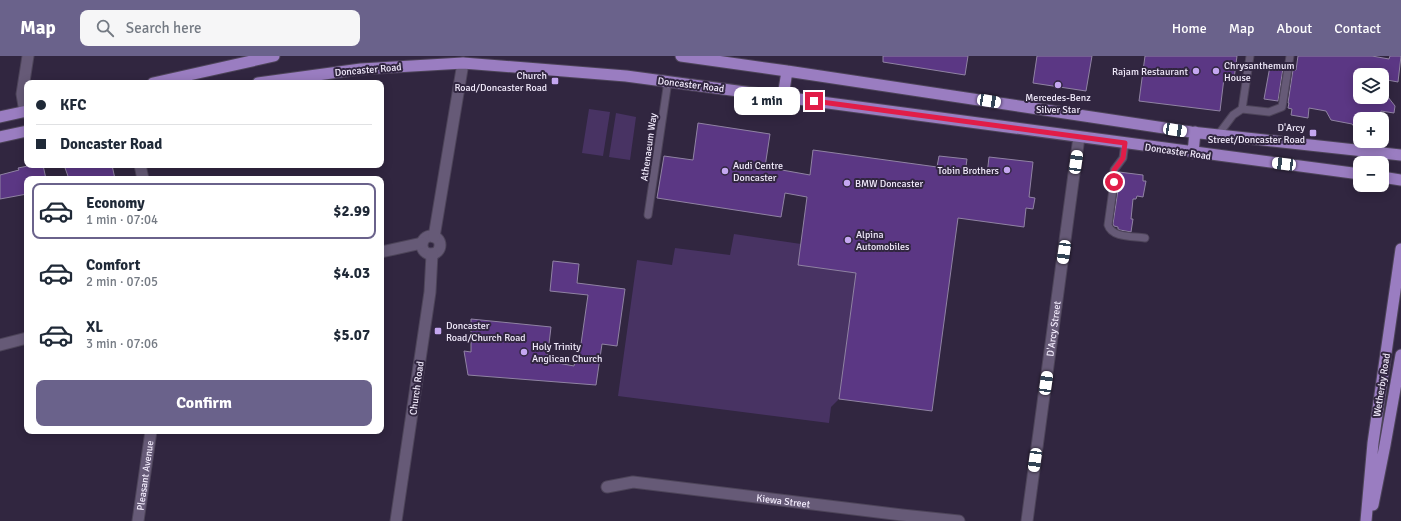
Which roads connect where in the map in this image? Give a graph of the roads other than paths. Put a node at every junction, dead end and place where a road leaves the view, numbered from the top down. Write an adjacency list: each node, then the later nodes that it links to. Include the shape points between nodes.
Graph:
1 (28, 56): 8 (street)
2 (274, 56): 9 (main road)
3 (681, 56): 7 (main road, Doncaster Road)
4 (1250, 56): 15 (lane)
5 (1290, 56): 15 (lane, via 1282,107 1269,112)
6 (464, 60): 10 (main road, Doncaster Road, via 361,68); 12 (main road, Doncaster Road); 30 (street)
7 (787, 71): 13 (main road); 19 (main road, Doncaster Road)
8 (24, 80)
9 (166, 80)
10 (279, 80)
11 (24, 81): 14 (street)
12 (668, 81): 13 (main road, Doncaster Road); 29 (lane, Athenaeum Way)
13 (783, 96): 22 (main road, Doncaster Road)
14 (24, 102)
15 (1242, 109): 20 (lane, via 1233,115)
16 (24, 111): 17 (main road)
17 (0, 117)
18 (24, 132): 21 (main road)
19 (1195, 132): 20 (main road, Doncaster Road); 24 (main road)
20 (1218, 135): 25 (main road, Doncaster Road)
21 (0, 137)
22 (1079, 137): 23 (main road, Doncaster Road); 45 (street, D'Arcy Street)
23 (1125, 143): 24 (main road, Doncaster Road); 31 (lane, via 1123,158 1114,170 1108,225 1114,233)
24 (1193, 153): 26 (main road, Doncaster Road)
25 (1401, 155)
26 (1353, 173)
27 (1389, 178): 28 (main road)
28 (1401, 180)
29 (648, 215)
30 (434, 237): 32 (street, via 426,238); 35 (street, via 439,240 440,248)
31 (1145, 238)
32 (422, 243): 34 (street); 35 (street, via 425,252)
33 (1401, 249): 46 (main road, Wetherby Road, via 1373,443)
34 (384, 251)
35 (432, 254): 43 (street, Church Road, via 430,292)
36 (24, 339): 37 (street)
37 (0, 345)
38 (1401, 355): 46 (main road, Wetherby Road)
39 (152, 434): 42 (street, Pleasant Avenue)
40 (607, 487): 41 (street, Kiewa Street, via 633,482)
41 (902, 518): 44 (street, Kiewa Street)
42 (138, 521)
43 (396, 521)
44 (959, 521)
45 (1027, 521)
46 (1368, 521)

